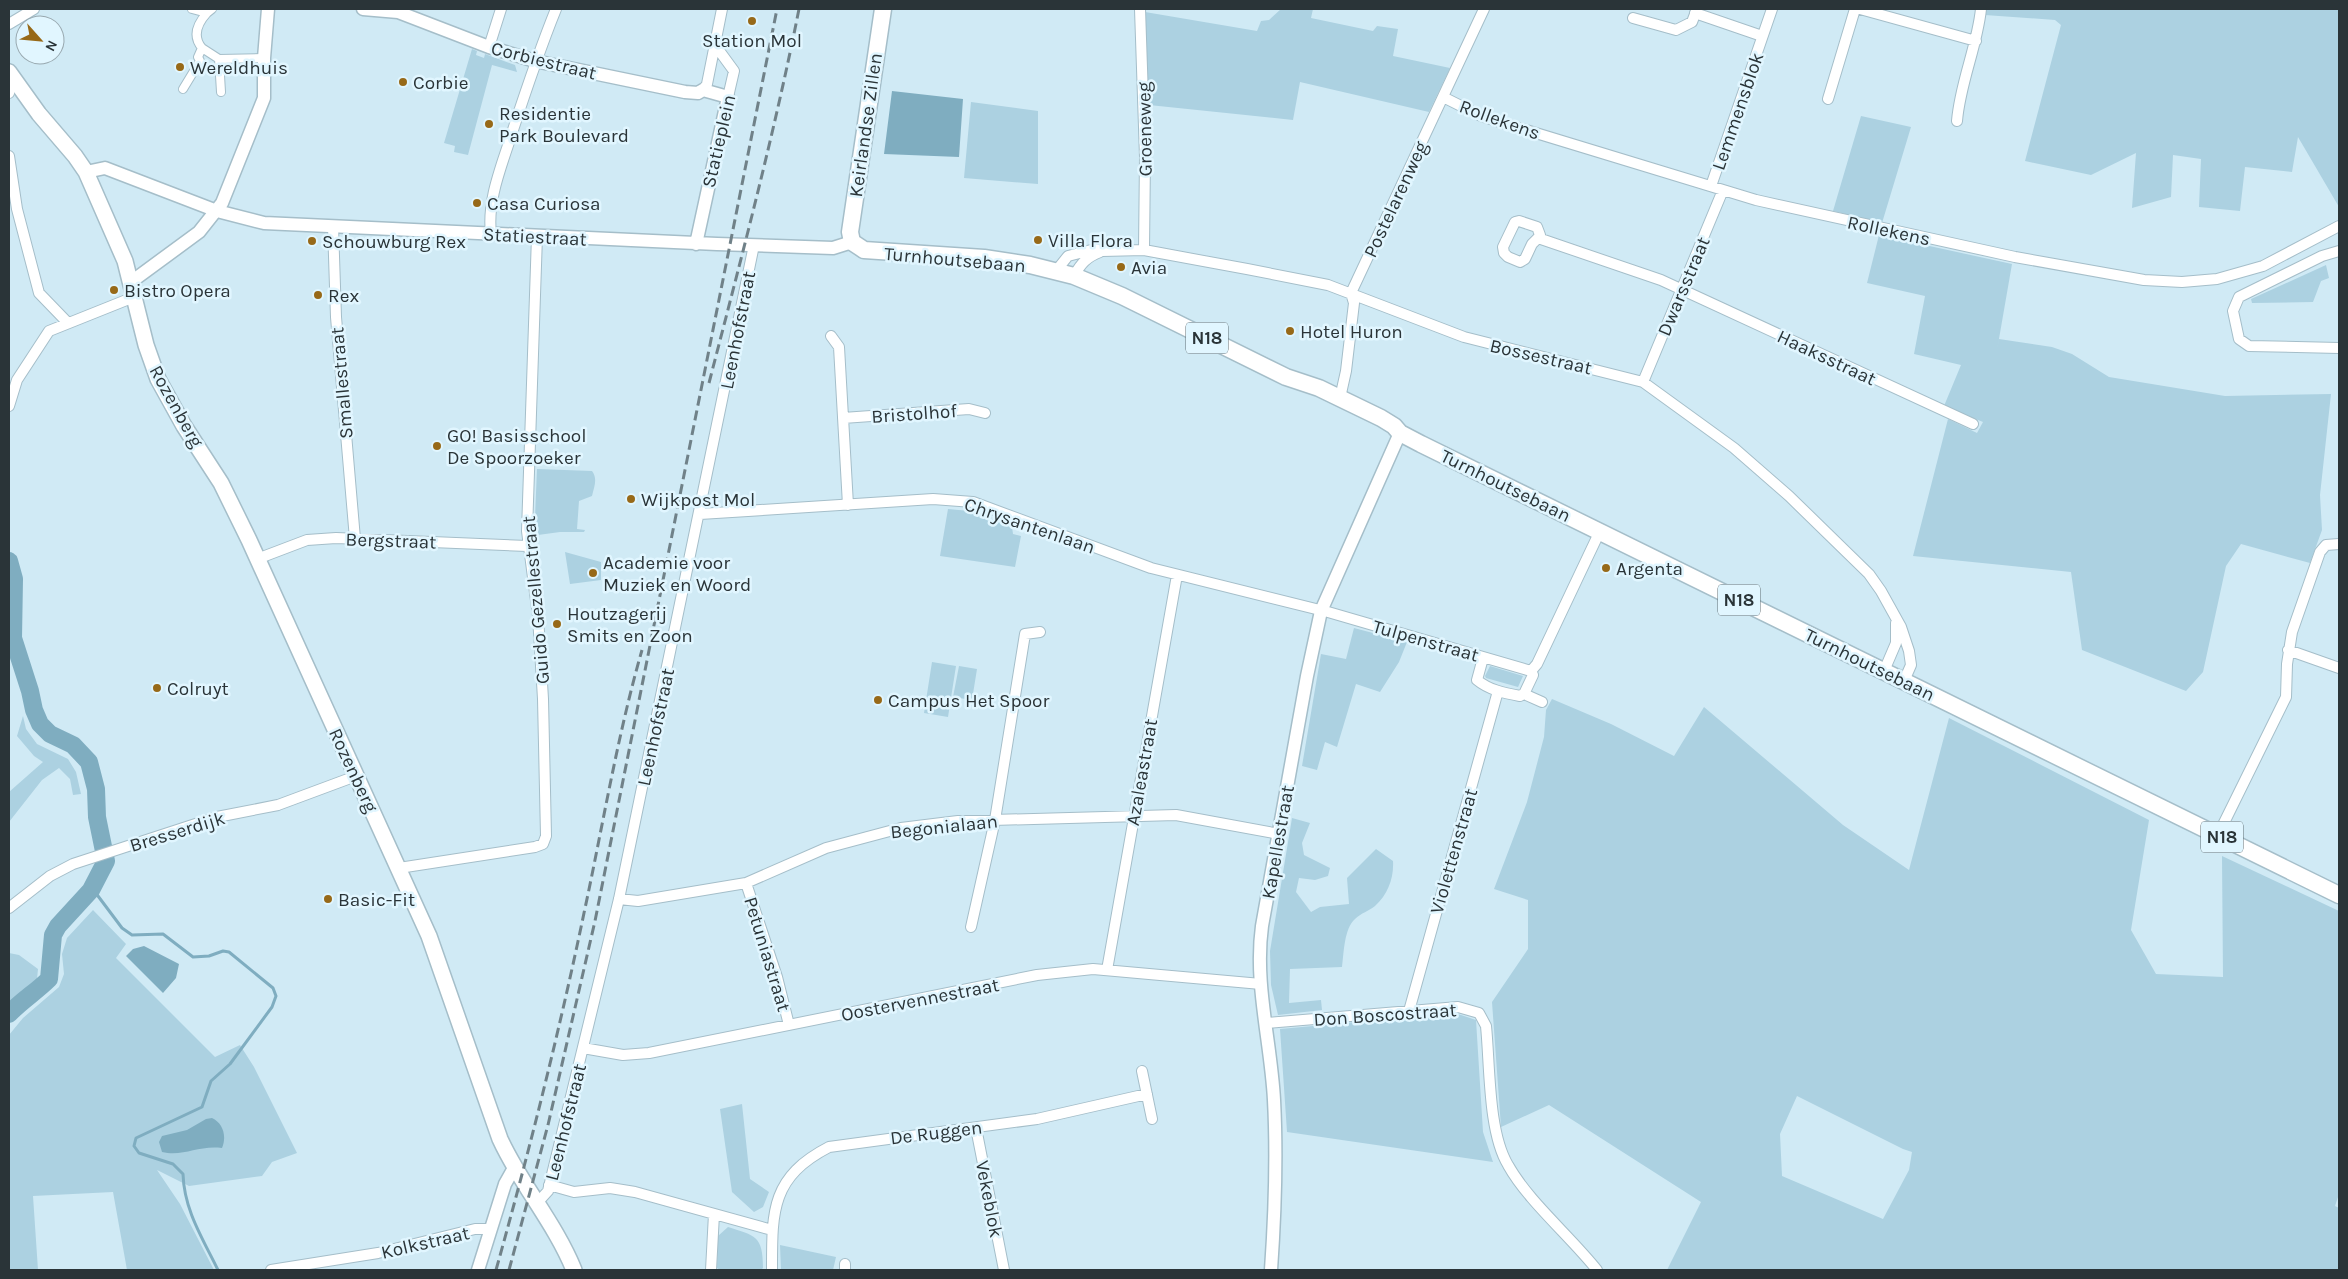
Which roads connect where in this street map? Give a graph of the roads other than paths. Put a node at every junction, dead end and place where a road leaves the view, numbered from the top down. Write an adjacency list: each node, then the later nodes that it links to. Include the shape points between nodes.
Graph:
1 (34, 9): 18 (street)
2 (192, 9): 15 (street)
3 (268, 9): 24 (street)
4 (363, 9): 22 (street, Corbiestraat, via 398,12)
5 (501, 9): 22 (street)
6 (556, 9): 26 (street)
7 (722, 9): 21 (street)
8 (884, 9): 45 (main road, Keirlandse Zillen, via 850,232)
9 (1140, 9): 48 (street, Groeneweg)
10 (1484, 9): 32 (street, Postelarenweg)
11 (1772, 9): 19 (street, Lemmensblok)
12 (1855, 9): 33 (street)
13 (1860, 9): 20 (street)
14 (1981, 9): 20 (street)
15 (210, 11): 23 (street, via 196,34 196,41)
16 (1696, 11): 17 (street, Lemmensblok, via 1692,22 1676,30); 19 (street, Lemmensblok)
17 (1633, 18)
18 (9, 24)
19 (1762, 36): 37 (street, Lemmensblok)
20 (1976, 41): 34 (street)
21 (715, 44): 29 (street); 31 (street, Statieplein, via 734,71)
22 (489, 47): 26 (street, Corbiestraat)
23 (202, 48): 25 (street); 28 (street, via 198,57 200,61)
24 (264, 58): 25 (street); 39 (street, via 264,98)
25 (219, 59): 30 (street)
26 (535, 61): 29 (street, Corbiestraat, via 685,92); 42 (street, via 490,206)
27 (10, 82): 36 (main road, Rozenberg)
28 (182, 88)
29 (703, 90): 31 (street, Corbiestraat)
30 (221, 92)
31 (728, 97): 46 (street, Statieplein)
32 (1443, 97): 37 (street, Rollekens, via 1488,118); 55 (street, Postelarenweg)
33 (1828, 99)
34 (1957, 121)
35 (9, 156): 57 (street, via 17,209 39,293)
36 (86, 172): 39 (street, Statiestraat, via 105,168); 53 (main road, Rozenberg)
37 (1712, 186): 38 (street, Rollekens)
38 (1723, 190): 41 (street, Rollekens, via 1785,207 2016,258 2160,282 2217,279 2263,266); 54 (street, Dwarsstraat)
39 (217, 211): 40 (street, Statiestraat, via 264,223); 53 (street, via 199,232)
40 (333, 226): 42 (street, Statiestraat); 72 (street, Smallestraat, via 336,317)
41 (2339, 226)
42 (490, 234): 43 (street, Statiestraat)
43 (537, 236): 46 (street, Statiestraat); 74 (street, Guido Gezellestraat)
44 (1538, 238): 54 (street, Haaksstraat, via 1661,280)
45 (852, 242): 47 (street, via 833,248); 51 (main road, Turnhoutsebaan / N18, via 864,250 984,258)
46 (696, 244): 47 (street, Statiestraat)
47 (754, 245): 70 (street, Leenhofstraat)
48 (1144, 250): 49 (street, Bossestraat); 55 (street, Bossestraat, via 1328,285)
49 (1102, 251): 51 (street, Bossestraat, via 1084,251 1068,256); 52 (street, via 1085,260)
50 (2339, 251): 59 (street, via 2322,256 2239,297 2232,310 2239,339 2249,346)
51 (1056, 271): 52 (main road, Turnhoutsebaan / N18)
52 (1074, 276): 60 (main road, Turnhoutsebaan / N18, via 1122,296)
53 (131, 282): 56 (main road, Rozenberg)
54 (1681, 290): 62 (street, Dwarsstraat); 67 (street, Haaksstraat)
55 (1351, 293): 62 (street, Bossestraat, via 1464,337); 63 (street, Postelarenweg, via 1354,303)
56 (134, 298): 57 (street); 75 (main road, Rozenberg, via 158,379 221,484)
57 (68, 323): 61 (street, via 46,335)
58 (831, 336): 66 (street, Bristolhof, via 839,347)
59 (2339, 348)
60 (1286, 377): 63 (main road, Turnhoutsebaan / N18); 68 (main road, Turnhoutsebaan / N18, via 1326,403 1386,434)
61 (13, 381): 64 (street)
62 (1643, 382): 78 (street, Bossestraat, via 1719,436 1790,496 1869,574)
63 (1340, 398): 68 (main road, Turnhoutsebaan / N18, via 1390,423)
64 (9, 406)
65 (985, 413): 66 (street, Bristolhof, via 969,409)
66 (843, 418): 69 (street, Bristolhof)
67 (1973, 424)
68 (1400, 433): 71 (main road, Turnhoutsebaan / N18); 77 (street, Kapellestraat)
69 (848, 505): 70 (street, Chrysantenlaan); 76 (street, Chrysantenlaan, via 933,499 973,502)
70 (700, 514): 97 (street, Leenhofstraat)
71 (1600, 532): 83 (street); 84 (main road, Turnhoutsebaan / N18)
72 (354, 539): 74 (street, Bergstraat); 75 (street, Bergstraat, via 307,540)
73 (2339, 544): 80 (street, via 2326,545 2320,552)
74 (528, 546): 94 (street, Guido Gezellestraat, via 536,596 543,699 546,836 543,844)
75 (257, 559): 89 (main road, Rozenberg)
76 (1177, 575): 77 (street, Chrysantenlaan); 90 (street, Azaleastraat)
77 (1321, 611): 81 (street, Tulpenstraat); 92 (street, Kapellestraat)
78 (1896, 619): 84 (street, Bossestraat, via 1896,644); 85 (street, Bossestraat, via 1911,665)
79 (1040, 632): 91 (street, via 1025,634)
80 (2288, 650): 82 (street); 93 (street, via 2286,697)
81 (1483, 658): 83 (street, Tulpenstraat); 86 (street, via 1477,680)
82 (2339, 668)
83 (1531, 671): 87 (street)
84 (1884, 671): 85 (main road, Turnhoutsebaan / N18)
85 (1904, 681): 93 (main road, Turnhoutsebaan / N18)
86 (1498, 691): 87 (street); 102 (street, Violettenstraat)
87 (1524, 694): 88 (street)
88 (1542, 702)
89 (356, 776): 94 (main road, Rozenberg); 98 (street, Bresserdijk, via 278,805 217,818 73,864 50,876)
90 (1133, 816): 91 (street, Begonialaan); 92 (street, Begonialaan, via 1196,818); 100 (street, Azaleastraat)
91 (995, 820): 95 (street, Begonialaan, via 921,825 879,833 826,848); 99 (street)
92 (1279, 834): 101 (street, Kapellestraat, via 1258,950)
93 (2218, 836): 96 (main road, Turnhoutsebaan / N18)
94 (399, 868): 110 (main road, Rozenberg, via 430,936 489,1114)
95 (746, 883): 97 (street, Begonialaan, via 638,901); 104 (street, Petuniastraat)
96 (2339, 895)
97 (619, 899): 105 (street, Leenhofstraat)
98 (9, 908)
99 (971, 927)
100 (1107, 970): 101 (street, Oostervennestraat); 104 (street, Oostervennestraat, via 1037,975)
101 (1261, 984): 103 (street, Kapellestraat)
102 (1409, 1011): 103 (street, Don Boscostraat); 123 (street, Don Boscostraat, via 1458,1007 1479,1013 1486,1026 1495,1126 1507,1164 1524,1188)
103 (1266, 1023): 122 (street, Kapellestraat, via 1274,1098 1276,1171)
104 (789, 1025): 105 (street, Oostervennestraat, via 634,1055)
105 (583, 1048): 111 (street, Leenhofstraat)
106 (1142, 1071): 107 (street)
107 (1146, 1094): 108 (street); 109 (street, De Ruggen, via 1037,1119)
108 (1152, 1119)
109 (976, 1128): 115 (street, De Ruggen, via 852,1143 809,1157 788,1178 776,1202); 121 (street, Vekeblok)
110 (514, 1168): 112 (main road, Rozenberg); 114 (street, via 505,1184)
111 (549, 1185): 112 (street, Leenhofstraat); 113 (street, via 574,1192 601,1188 635,1192)
112 (538, 1202): 118 (main road, Rozenberg)
113 (714, 1214): 115 (street); 119 (street)
114 (491, 1229): 116 (street, Kolkstraat, via 475,1229 378,1253); 117 (street)
115 (772, 1230): 120 (street, De Ruggen)
116 (271, 1270)
117 (478, 1270)
118 (574, 1270)
119 (710, 1270)
120 (772, 1270)
121 (1004, 1270)
122 (1271, 1270)
123 (1597, 1270)

